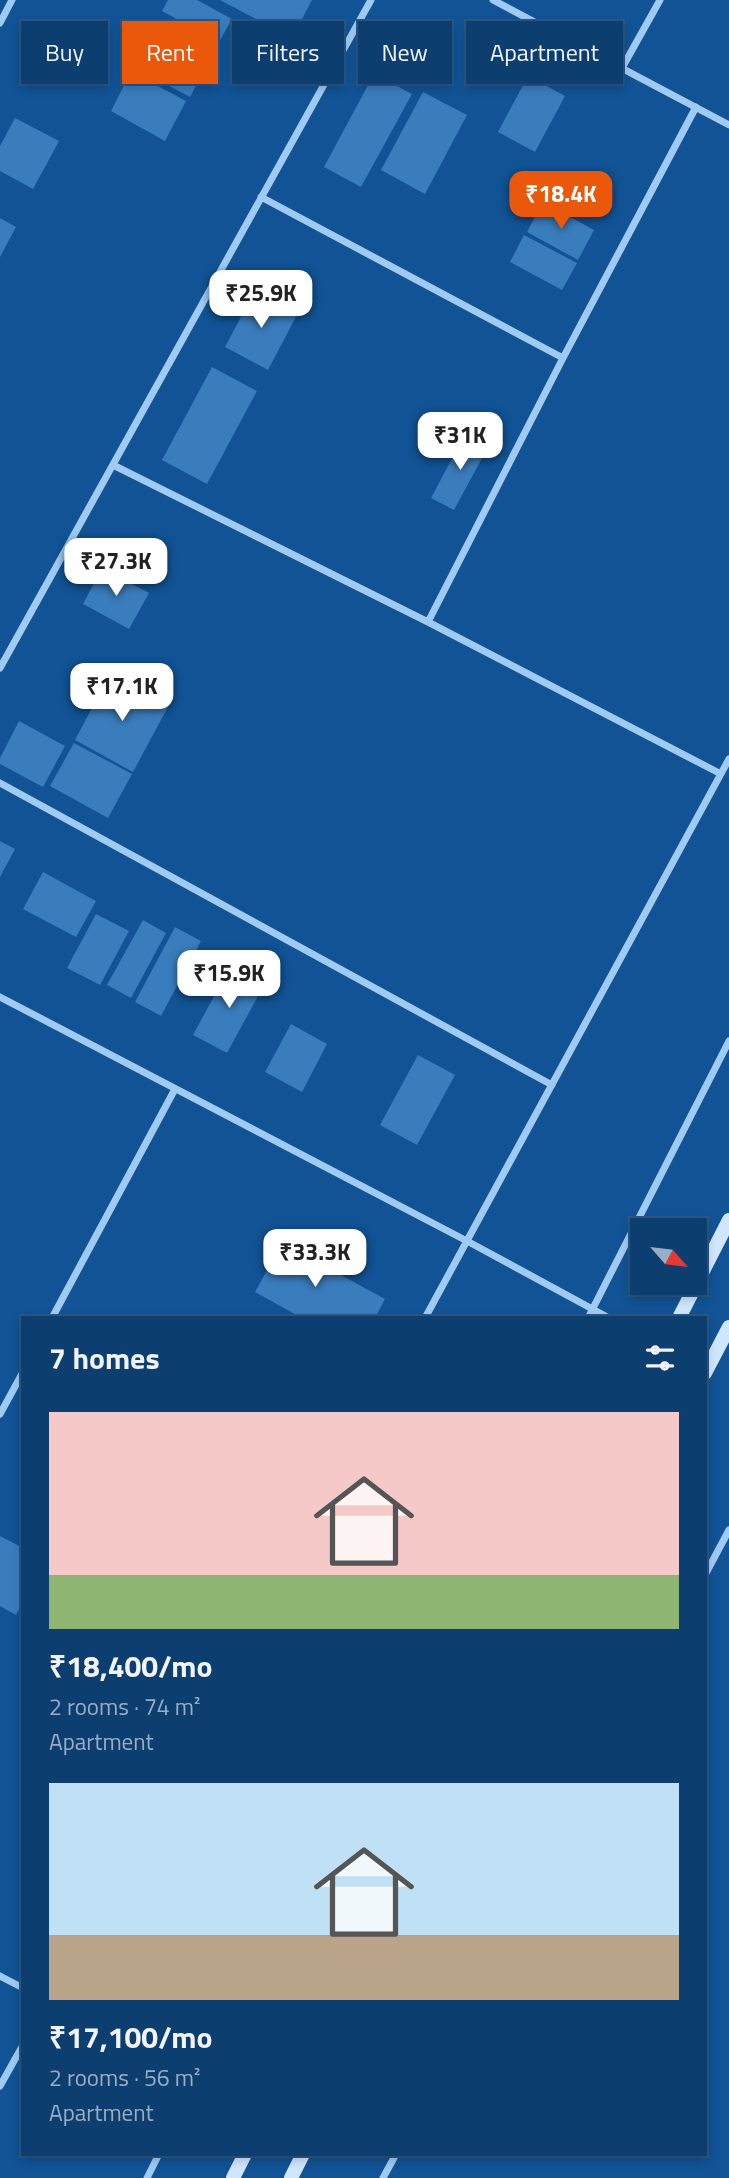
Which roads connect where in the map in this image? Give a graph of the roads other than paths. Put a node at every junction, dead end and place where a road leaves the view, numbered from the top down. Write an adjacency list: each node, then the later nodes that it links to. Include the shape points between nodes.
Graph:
1 (12, 0): 6 (street)
2 (371, 0): 11 (street)
3 (492, 0): 5 (street)
4 (660, 0): 7 (street)
5 (532, 21)
6 (0, 23)
7 (623, 66)
8 (623, 69): 9 (street)
9 (696, 107): 10 (street); 12 (street)
10 (729, 125)
11 (261, 197): 12 (street); 13 (street)
12 (563, 358): 14 (street)
13 (113, 465): 14 (street); 15 (street)
14 (428, 622): 17 (street)
15 (0, 668)
16 (729, 759): 17 (street)
17 (721, 774): 21 (street)
18 (0, 783): 21 (street)
19 (0, 997): 22 (street)
20 (729, 1041): 25 (street)
21 (552, 1085): 24 (street)
22 (175, 1089): 24 (street); 26 (street)
23 (729, 1220): 30 (street)
24 (467, 1241): 25 (street); 27 (street)
25 (593, 1308): 28 (street); 29 (street)
26 (53, 1316)
27 (426, 1316)
28 (589, 1316)
29 (606, 1316)
30 (680, 1316)
31 (729, 1327): 32 (street)
32 (707, 1369)
33 (21, 1376): 34 (street)
34 (0, 1414)
35 (729, 1530): 36 (street)
36 (707, 1571)
37 (0, 1976): 38 (street)
38 (21, 1987)
39 (21, 2049): 40 (street)
40 (0, 2086)
41 (158, 2156): 45 (street)
42 (244, 2156): 46 (street)
43 (302, 2156): 47 (street)
44 (395, 2156): 48 (street)
45 (147, 2178)
46 (233, 2178)
47 (291, 2178)
48 (383, 2178)

